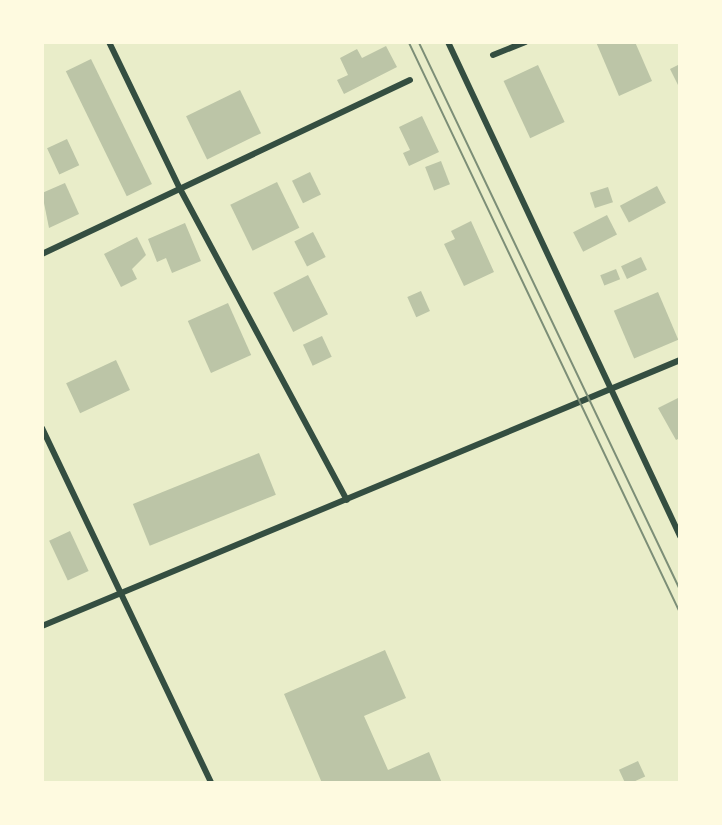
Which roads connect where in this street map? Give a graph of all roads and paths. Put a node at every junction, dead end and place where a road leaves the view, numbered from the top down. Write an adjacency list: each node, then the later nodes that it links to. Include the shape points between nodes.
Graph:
1 (109, 42): 6 (street)
2 (448, 42): 9 (street)
3 (526, 42): 4 (street)
4 (494, 55)
5 (410, 80): 6 (street)
6 (179, 187): 7 (street); 11 (street)
7 (42, 254)
8 (680, 360): 9 (street)
9 (612, 390): 11 (street); 12 (street)
10 (42, 428): 13 (street)
11 (347, 500): 13 (street)
12 (680, 536)
13 (123, 591): 14 (street); 15 (street)
14 (42, 627)
15 (211, 783)

